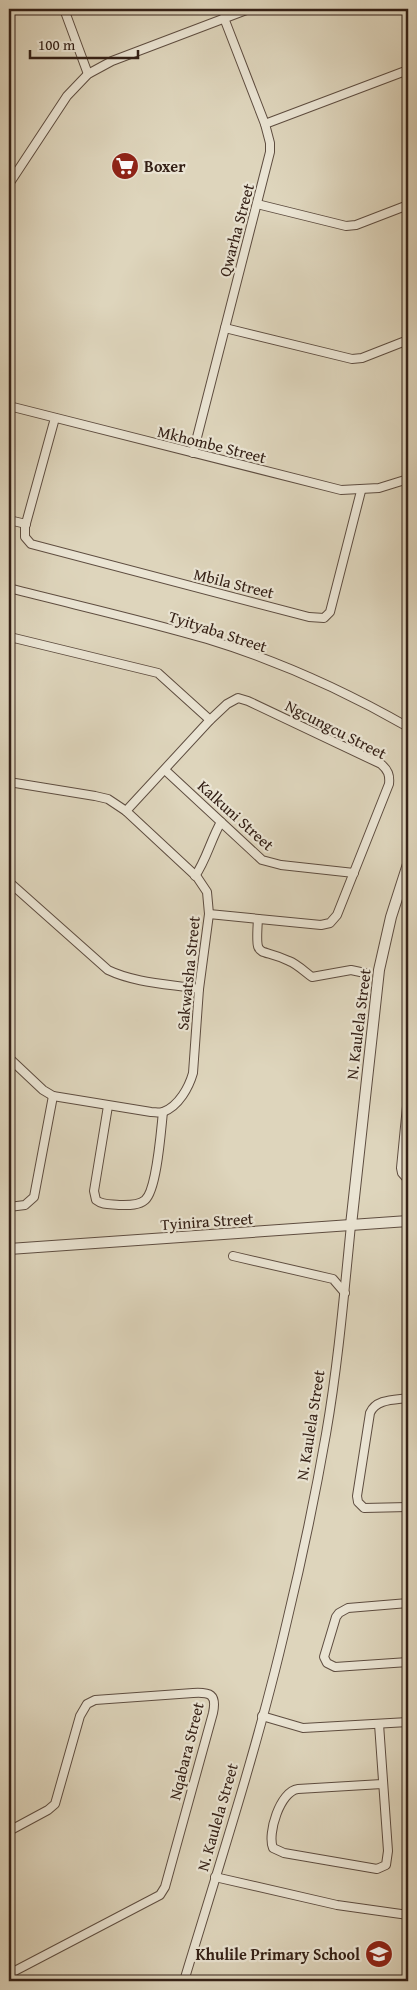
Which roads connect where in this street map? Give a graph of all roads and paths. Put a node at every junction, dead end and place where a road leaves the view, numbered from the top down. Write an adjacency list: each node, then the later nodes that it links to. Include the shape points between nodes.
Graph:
1 (64, 9): 5 (street)
2 (249, 9): 3 (street)
3 (224, 18): 5 (street, via 112,61); 6 (street, Qwarha Street)
4 (408, 70): 6 (street)
5 (88, 74): 7 (street, via 67,96)
6 (265, 124): 8 (street, Qwarha Street, via 270,152)
7 (9, 184)
8 (257, 204): 9 (street, via 346,226); 10 (street, Qwarha Street)
9 (408, 205)
10 (225, 328): 11 (street, via 352,359); 14 (street, Qwarha Street)
11 (408, 340)
12 (9, 406): 13 (street, Mkhombe Street)
13 (55, 418): 14 (street, Mkhombe Street); 18 (street)
14 (193, 453): 16 (street, Mkhombe Street, via 330,488)
15 (408, 479): 16 (street, Mkhombe Street)
16 (361, 491): 18 (street, Mbila Street, via 330,612 324,618 36,547 25,537)
17 (9, 520): 18 (street)
18 (26, 524)
19 (9, 588): 22 (street, Tyityaba Street, via 239,650 331,687)
20 (9, 642): 21 (street, via 14,638 158,673)
21 (210, 720): 23 (street, Ngcungcu Street); 28 (street, Ngcungcu Street, via 234,700 243,699 385,768 390,777 389,784)
22 (408, 727)
23 (165, 770): 25 (street, Ngcungcu Street); 26 (street, Kalkuni Street)
24 (9, 782): 25 (street, Sakwatsha Street, via 95,796)
25 (126, 811): 29 (street, Sakwatsha Street)
26 (221, 822): 28 (street, Kalkuni Street, via 262,860 271,864); 29 (street)
27 (408, 864): 43 (street, N. Kaulela Street, via 390,917 379,970)
28 (354, 872): 32 (street, Ngcungcu Street, via 337,915 330,923)
29 (195, 876): 31 (street, Sakwatsha Street, via 207,892)
30 (9, 882): 34 (street, via 115,974)
31 (208, 914): 32 (street, Ngcungcu Street); 34 (street, Sakwatsha Street)
32 (258, 919): 33 (street, via 256,943 264,954 291,961 312,977 351,970)
33 (365, 973)
34 (199, 989): 39 (street, Sakwatsha Street, via 190,1084 174,1105)
35 (9, 1058): 36 (street)
36 (53, 1096): 38 (street); 41 (street, via 34,1197 25,1205)
37 (408, 1096): 40 (street, via 401,1168)
38 (108, 1106): 39 (street); 39 (street, via 94,1191 96,1200 103,1203 138,1204 148,1197 155,1173)
39 (163, 1112)
40 (408, 1180)
41 (9, 1207)
42 (408, 1221): 43 (street, Tyinira Street)
43 (351, 1225): 44 (street, Tyinira Street); 46 (street, N. Kaulela Street)
44 (9, 1249)
45 (233, 1256): 46 (street, via 333,1279)
46 (345, 1293): 51 (street, N. Kaulela Street, via 326,1433 287,1624)
47 (408, 1398): 48 (street, via 380,1403 372,1408 357,1496 364,1508)
48 (408, 1507)
49 (408, 1603): 50 (street, via 342,1610 336,1617 324,1657 335,1667)
50 (408, 1662)
51 (262, 1716): 53 (street, via 303,1728); 56 (street, N. Kaulela Street)
52 (408, 1722): 53 (street)
53 (379, 1724): 54 (street)
54 (382, 1784): 54 (street, via 289,1792 281,1802 271,1838 274,1848 284,1853 383,1868 388,1852)
55 (9, 1831): 58 (street, Nqabara Street, via 55,1804 80,1716 91,1702 193,1693 209,1693 213,1697 213,1713 165,1887 160,1895)
56 (216, 1877): 57 (street, via 337,1905); 59 (street, N. Kaulela Street)
57 (408, 1915)
58 (9, 1974)
59 (184, 1981)

